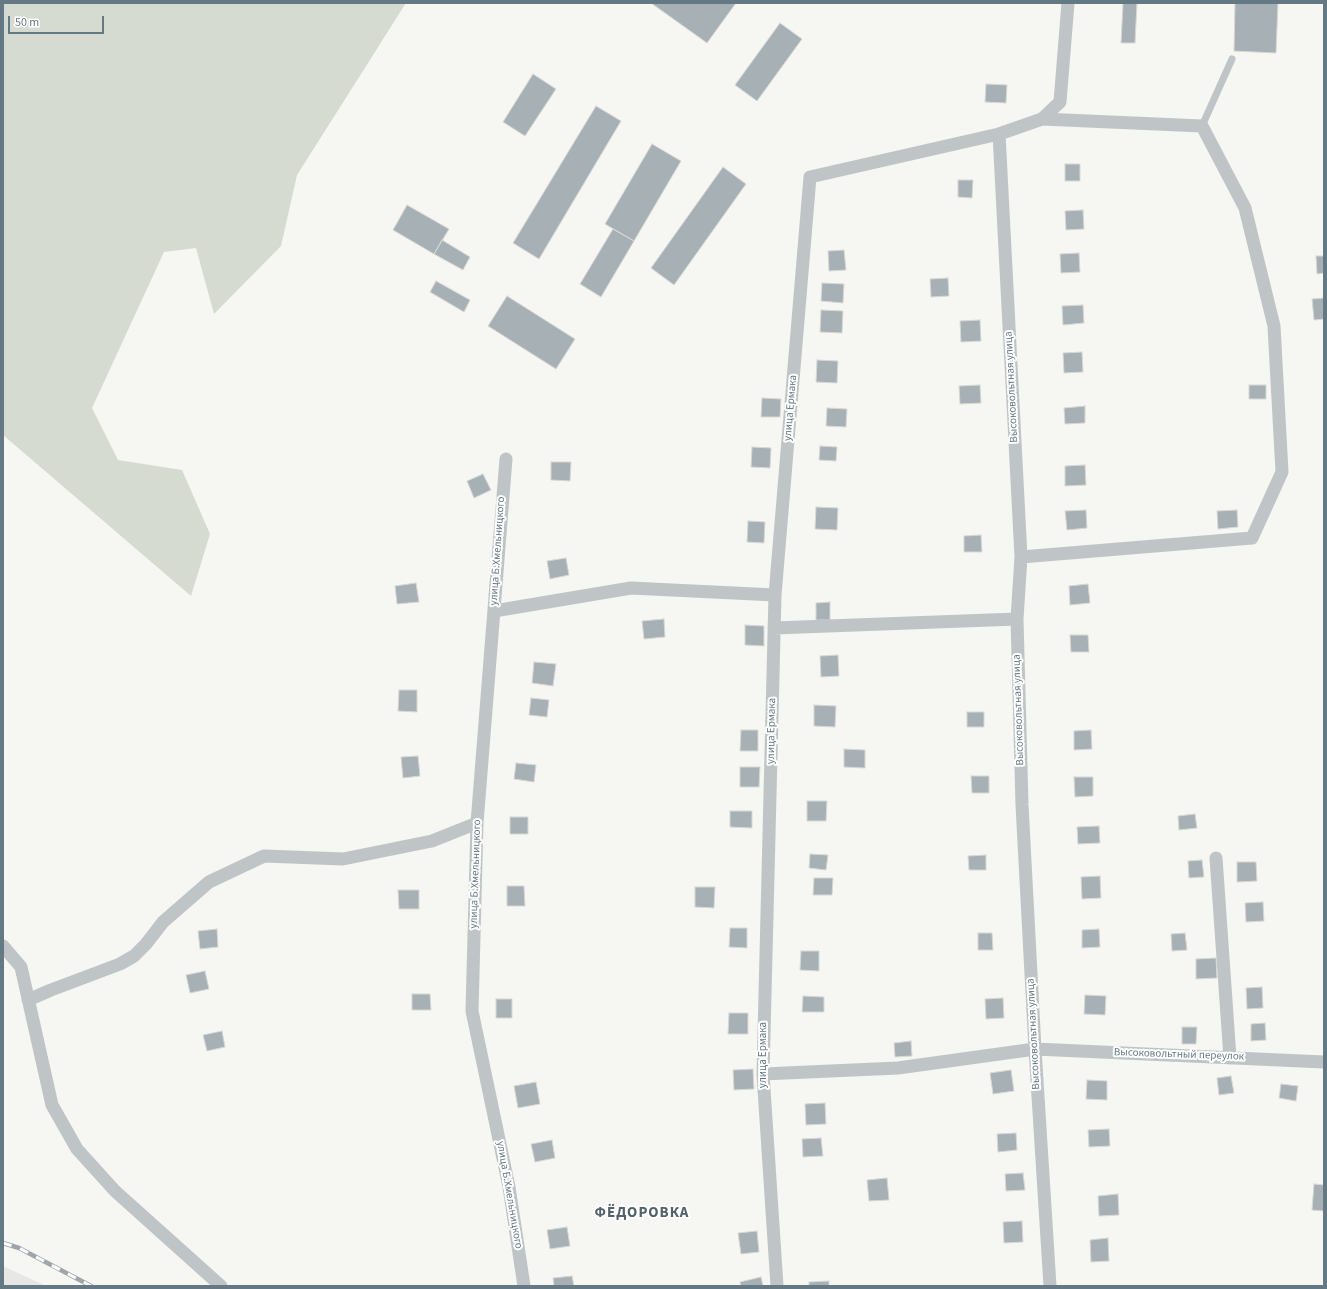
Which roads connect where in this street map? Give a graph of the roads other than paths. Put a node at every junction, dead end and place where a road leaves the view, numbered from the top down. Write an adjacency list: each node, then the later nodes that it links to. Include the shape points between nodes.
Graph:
1 (1068, 3): 3 (street, via 1060,102)
2 (1232, 59): 4 (lane)
3 (1042, 119): 4 (street); 5 (street)
4 (1202, 126): 7 (street, via 1245,208 1274,326 1282,472 1252,538)
5 (999, 134): 7 (street, Высоковольтная улица); 8 (street, улица Ермака, via 810,177)
6 (506, 459): 9 (street, улица Б.Хмельницкого)
7 (1021, 557): 10 (street, Высоковольтная улица)
8 (775, 595): 9 (street, via 631,588); 11 (street, улица Ермака)
9 (494, 611): 12 (street, улица Б.Хмельницкого)
10 (1017, 619): 11 (street); 16 (street, Высоковольтная улица, via 1022,805)
11 (774, 628): 19 (street, улица Ермака)
12 (477, 823): 15 (street, via 432,841 343,859 264,856 209,882 164,922 134,956); 21 (street, улица Б.Хмельницкого, via 472,1010 509,1187)
13 (1216, 858): 17 (street)
14 (3, 946): 15 (street, via 21,967)
15 (28, 1000): 20 (street, via 52,1105 77,1149 115,1191)
16 (1035, 1049): 17 (street, Высоковольтный переулок); 19 (street, Высоковольтный переулок, via 898,1068); 23 (street, Высоковольтная улица)
17 (1230, 1058): 18 (street, Высоковольтный переулок)
18 (1324, 1062)
19 (763, 1074): 22 (street, улица Ермака)
20 (221, 1286)
21 (524, 1286)
22 (777, 1286)
23 (1050, 1286)

